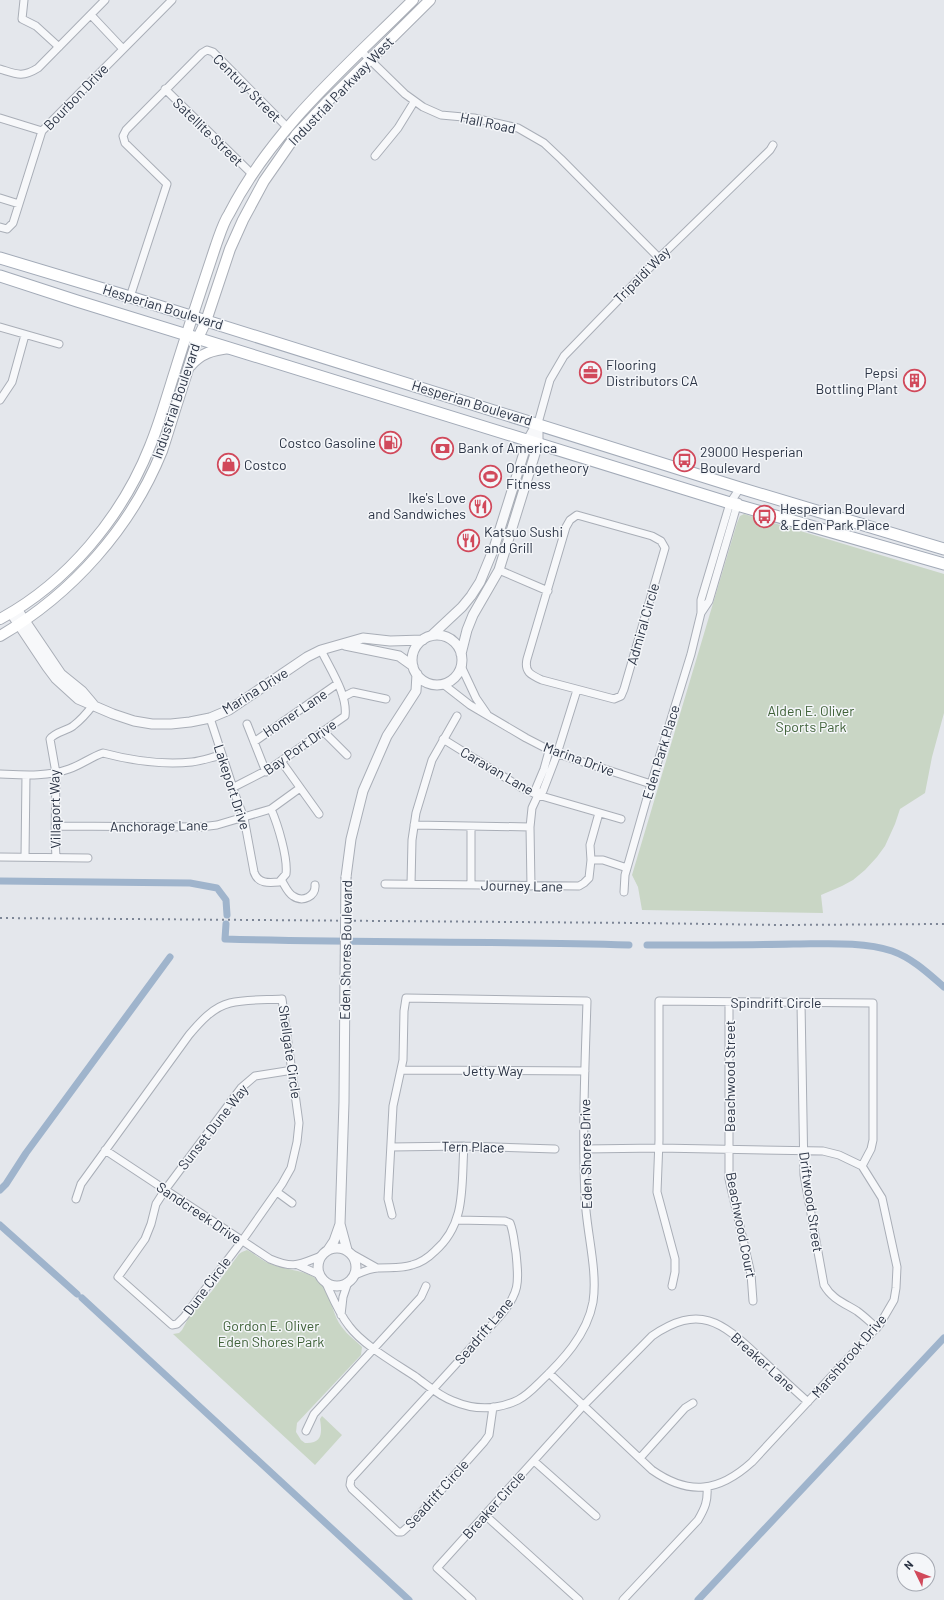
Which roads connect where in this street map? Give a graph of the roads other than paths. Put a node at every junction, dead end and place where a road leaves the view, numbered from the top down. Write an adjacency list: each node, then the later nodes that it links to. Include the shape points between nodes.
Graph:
1 (24, 0): 7 (street, via 22,19 36,26)
2 (105, 0): 6 (street)
3 (172, 0): 8 (street, Bourbon Drive)
4 (413, 0): 9 (main road, Industrial Parkway West)
5 (430, 0): 10 (main road, Industrial Parkway West)
6 (91, 15): 7 (street); 8 (street)
7 (59, 46): 11 (street, via 29,74 20,75)
8 (124, 49): 16 (street, Bourbon Drive)
9 (362, 51): 10 (street, Hall Road); 15 (main road, Industrial Parkway West)
10 (371, 59): 13 (street, Hall Road); 28 (main road, Industrial Parkway West, via 296,135 264,181 230,249)
11 (0, 69)
12 (165, 89): 15 (street, Century Street, via 207,50 213,52); 19 (street, Satellite Street); 26 (street, via 123,136 125,143 166,184)
13 (414, 102): 18 (street, via 398,128); 24 (street, Hall Road, via 441,115 474,118 518,128 544,143)
14 (0, 118): 16 (street)
15 (286, 127): 19 (main road, Industrial Parkway West)
16 (42, 131): 21 (street, Bourbon Drive)
17 (773, 145): 24 (street, Tripaldi Way)
18 (375, 156)
19 (252, 174): 27 (main road, Industrial Parkway West, via 228,214)
20 (0, 198): 21 (street)
21 (19, 204): 22 (street, Bourbon Drive, via 13,223 7,229)
22 (0, 227)
23 (0, 258): 26 (main road, Hesperian Boulevard)
24 (658, 258): 37 (street, Tripaldi Way, via 564,356 547,389)
25 (0, 276): 30 (main road, Hesperian Boulevard)
26 (130, 297): 27 (main road, Hesperian Boulevard)
27 (192, 316): 28 (main road, Hesperian Boulevard); 30 (main road, Industrial Boulevard)
28 (206, 321): 32 (main road, Industrial Boulevard); 37 (main road, Hesperian Boulevard)
29 (0, 327): 31 (street)
30 (186, 334): 32 (main road, Hesperian Boulevard); 48 (main road, Industrial Boulevard, via 150,446 131,485 91,543 57,579)
31 (25, 335): 33 (street); 36 (street, via 12,382)
32 (198, 338): 34 (main road, Hesperian Boulevard); 35 (main road, Industrial Boulevard)
33 (59, 344)
34 (230, 348): 35 (main road, via 204,354); 38 (main road, Hesperian Boulevard)
35 (188, 369): 50 (main road, Industrial Boulevard, via 162,451 122,524 78,577)
36 (0, 400)
37 (538, 423): 38 (street); 39 (main road, Hesperian Boulevard)
38 (533, 442): 40 (main road, Hesperian Boulevard); 45 (street); 46 (street)
39 (740, 488): 40 (street, Eden Park Place); 41 (main road, Hesperian Boulevard)
40 (734, 503): 42 (main road, Hesperian Boulevard); 81 (street, Eden Park Place, via 701,600 701,613 691,654)
41 (839, 517): 42 (main road, via 835,525); 43 (main road, Hesperian Boulevard)
42 (816, 527): 44 (main road, Hesperian Boulevard)
43 (944, 550)
44 (944, 564)
45 (488, 566): 46 (street); 52 (street, via 471,596 452,618)
46 (500, 570): 47 (street); 55 (street, via 470,623)
47 (548, 591): 60 (street, Admiral Circle, via 526,668 533,676); 60 (street, Admiral Circle, via 566,527 575,516 652,536 664,545 664,554 621,696 612,699)
48 (14, 611): 49 (main road, Industrial Boulevard); 50 (street, Marina Drive)
49 (0, 619)
50 (22, 622): 51 (main road, Industrial Boulevard); 64 (street, Marina Drive, via 61,674 82,691)
51 (0, 636)
52 (427, 638): 53 (street, Marina Drive, via 390,641 363,638); 55 (street, via 439,635 448,638); 57 (street, via 417,645 414,652 412,659)
53 (343, 645): 54 (street, Marina Drive); 57 (street, Marina Drive, via 400,656)
54 (321, 650): 58 (street, Bay Port Drive); 67 (street, Marina Drive, via 229,710)
55 (461, 654): 56 (street)
56 (461, 666): 59 (street, via 454,678); 66 (street, Marina Drive, via 476,698)
57 (415, 670): 59 (street, via 423,680); 61 (street, Eden Shores Boulevard)
58 (337, 684): 62 (street, Bay Port Drive); 71 (street, Homer Lane)
59 (439, 684): 61 (street); 66 (street, Marina Drive)
60 (577, 690): 73 (street)
61 (416, 691): 127 (street, Eden Shores Boulevard, bridge, via 387,736 363,791 351,839 346,877)
62 (343, 697): 63 (street, via 353,692); 69 (street, Bay Port Drive, via 346,707 344,716)
63 (386, 699)
64 (93, 705): 67 (street, Marina Drive, via 120,716 152,724); 78 (street, Villaport Way, via 73,726 51,738)
65 (457, 716): 70 (street)
66 (489, 716): 72 (street, Marina Drive)
67 (210, 718): 74 (street, Lakeport Drive)
68 (247, 724): 71 (street, Homer Lane)
69 (323, 731): 75 (street); 76 (street, Bay Port Drive)
70 (443, 739): 84 (street, Caravan Lane, via 522,788); 90 (street, via 432,760)
71 (254, 742): 77 (street, Homer Lane)
72 (549, 751): 73 (street, Marina Drive); 84 (street, via 536,788)
73 (557, 754): 81 (street, Marina Drive); 84 (street, via 543,791)
74 (222, 755): 78 (street, via 194,762 171,763 146,762 103,753); 82 (street, Lakeport Drive)
75 (347, 755)
76 (281, 761): 77 (street, Bay Port Drive); 83 (street)
77 (266, 772): 82 (street, Bay Port Drive)
78 (56, 773): 80 (street); 91 (street, Villaport Way)
79 (0, 774): 80 (street)
80 (26, 775): 95 (street)
81 (651, 784): 99 (street, Eden Park Place)
82 (234, 787): 88 (street, Lakeport Drive)
83 (300, 788): 85 (street, Anchorage Lane); 87 (street)
84 (538, 795): 86 (street, Caravan Lane); 93 (street, via 532,808)
85 (271, 809): 88 (street, Anchorage Lane); 100 (street, via 285,862 286,874)
86 (599, 813): 89 (street, Caravan Lane); 98 (street, Journey Lane, via 590,845)
87 (319, 814)
88 (244, 818): 91 (street, Anchorage Lane, via 201,827); 100 (street, Lakeport Drive, via 256,876 263,882)
89 (621, 819)
90 (414, 825): 92 (street); 103 (street)
91 (56, 826): 96 (street, Villaport Way)
92 (471, 827): 93 (street); 104 (street)
93 (530, 828): 105 (street)
94 (0, 857): 95 (street)
95 (25, 857): 96 (street)
96 (56, 857): 97 (street)
97 (88, 858)
98 (591, 860): 99 (street, via 603,860); 105 (street, Journey Lane, via 589,878 584,884)
99 (627, 868): 106 (street, Eden Park Place)
100 (282, 881): 101 (street, via 296,898 311,897 315,892)
101 (315, 884)
102 (385, 884): 103 (street, Journey Lane)
103 (410, 884): 104 (street, Journey Lane)
104 (471, 885): 105 (street, Journey Lane)
105 (531, 886)
106 (624, 892)
107 (729, 1002): 108 (street, Spindrift Circle); 114 (street, Spindrift Circle, via 660,1002); 118 (street, Beachwood Street)
108 (801, 1003): 119 (street, Driftwood Street); 120 (street, Spindrift Circle, via 874,1003 873,1140)
109 (292, 1070): 117 (street, Shellgate Circle, via 282,999 230,1003 203,1020 189,1035); 121 (street, Sunset Dune Way, via 255,1076 241,1088); 122 (street, Shellgate Circle, via 299,1124 297,1142 291,1168)
110 (402, 1070): 111 (street, Jetty Way); 111 (street, Eden Shores Drive, via 406,998 587,1001); 113 (street, Eden Shores Drive, via 393,1106)
111 (585, 1071): 116 (street, Eden Shores Drive)
112 (464, 1146): 113 (street, Tern Place); 115 (street, Tern Place); 126 (street, via 461,1206)
113 (391, 1147): 125 (street, Eden Shores Drive, via 388,1199)
114 (659, 1148): 116 (street); 118 (street); 137 (street, via 657,1192 675,1259)
115 (555, 1149)
116 (585, 1149): 142 (street, Eden Shores Drive, via 586,1219 594,1283 592,1303 575,1344)
117 (105, 1150): 121 (street, Sandcreek Drive); 123 (street, via 81,1184)
118 (730, 1150): 119 (street); 138 (street, Beachwood Court, via 729,1179 751,1274)
119 (803, 1151): 120 (street, via 823,1151); 140 (street, Driftwood Street, via 804,1175 824,1285 836,1299 857,1311)
120 (862, 1166): 140 (street, Marshbrook Drive, via 882,1198 897,1267 894,1300)
121 (164, 1190): 128 (street, Sandcreek Drive); 128 (street, Dune Circle, via 156,1204 145,1239 118,1277 172,1325 184,1317)
122 (277, 1192): 124 (street); 128 (street, Shellgate Circle)
123 (76, 1199)
124 (292, 1203)
125 (392, 1215)
126 (457, 1220): 132 (street, via 452,1232 441,1246 421,1261 395,1268); 143 (street, Seadrift Lane, via 510,1223 518,1279 515,1294 505,1310)
127 (340, 1224): 129 (street, Eden Shores Boulevard); 130 (street, Eden Shores Boulevard, via 334,1241)
128 (242, 1241): 131 (street, Sandcreek Drive, via 270,1259 282,1264)
129 (350, 1252): 130 (street, via 338,1247); 132 (street); 133 (street, via 356,1264)
130 (325, 1253): 131 (street, Sandcreek Drive); 134 (street, via 318,1269)
131 (298, 1265): 134 (street, Sandcreek Drive)
132 (377, 1268): 133 (street)
133 (355, 1274): 135 (street)
134 (323, 1278): 135 (street, via 336,1286); 139 (street, Eden Shores Drive)
135 (348, 1282): 139 (street, via 343,1297)
136 (426, 1286): 141 (street, via 421,1297)
137 (672, 1286)
138 (753, 1301)
139 (342, 1316): 141 (street, Eden Shores Drive, via 357,1335)
140 (877, 1328): 144 (street, Marshbrook Drive)
141 (375, 1348): 143 (street, Eden Shores Drive); 148 (street, via 314,1414)
142 (549, 1373): 146 (street, Marshbrook Drive); 147 (street, Eden Shores Drive, via 521,1399)
143 (432, 1389): 147 (street, Eden Shores Drive, via 456,1402 474,1407); 147 (street, Seadrift Circle, via 351,1480 352,1489 398,1532 406,1530 484,1442 489,1435)
144 (808, 1402): 146 (street, Breaker Lane, via 722,1325 708,1320 693,1320 678,1322 652,1336); 151 (street, Marshbrook Drive, via 742,1471 723,1482)
145 (693, 1403): 149 (street, via 685,1408)
146 (583, 1406): 149 (street, Marshbrook Drive); 150 (street, Breaker Circle)
147 (493, 1407)
148 (306, 1431)
149 (640, 1458): 151 (street, Marshbrook Drive, via 652,1470 671,1482 692,1488)
150 (534, 1461): 152 (street, Breaker Circle); 153 (street)
151 (707, 1487): 156 (street, via 708,1500 698,1520)
152 (485, 1515): 154 (street, Breaker Circle, via 437,1568); 155 (street)
153 (596, 1516)
154 (472, 1600)
155 (579, 1600)
156 (623, 1600)

